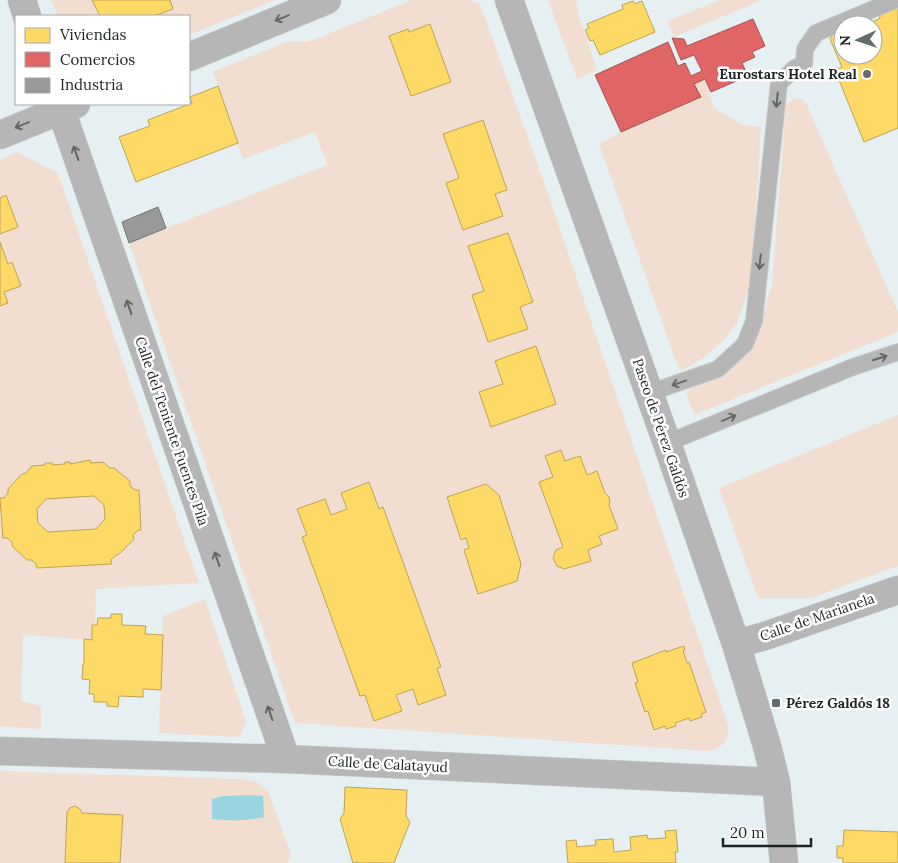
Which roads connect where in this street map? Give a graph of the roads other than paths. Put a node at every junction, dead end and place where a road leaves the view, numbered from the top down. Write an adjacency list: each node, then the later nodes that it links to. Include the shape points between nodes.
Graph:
1 (22, 0): 5 (street)
2 (327, 0): 6 (street, one-way to 6)
3 (510, 0): 10 (street, Paseo de Pérez Galdós)
4 (895, 0): 10 (lane, one-way to 10, via 816,33 805,49 804,64 779,83 754,321 745,344 718,369)
5 (27, 15)
6 (190, 57)
7 (65, 106): 8 (street, one-way to 8); 15 (street, Calle del Teniente Fuentes Pila, one-way to 7)
8 (0, 134)
9 (898, 352): 11 (lane, one-way to 9)
10 (649, 394): 11 (street, Paseo de Pérez Galdós)
11 (667, 442): 13 (street, Paseo de Pérez Galdós)
12 (898, 590): 13 (street, Calle de Marianela)
13 (736, 644): 16 (street, Paseo de Pérez Galdós)
14 (0, 751): 15 (street, Calle de Calatayud)
15 (286, 759): 16 (street, Calle de Calatayud)
16 (776, 782): 17 (street, Paseo de Pérez Galdós)
17 (784, 863)

